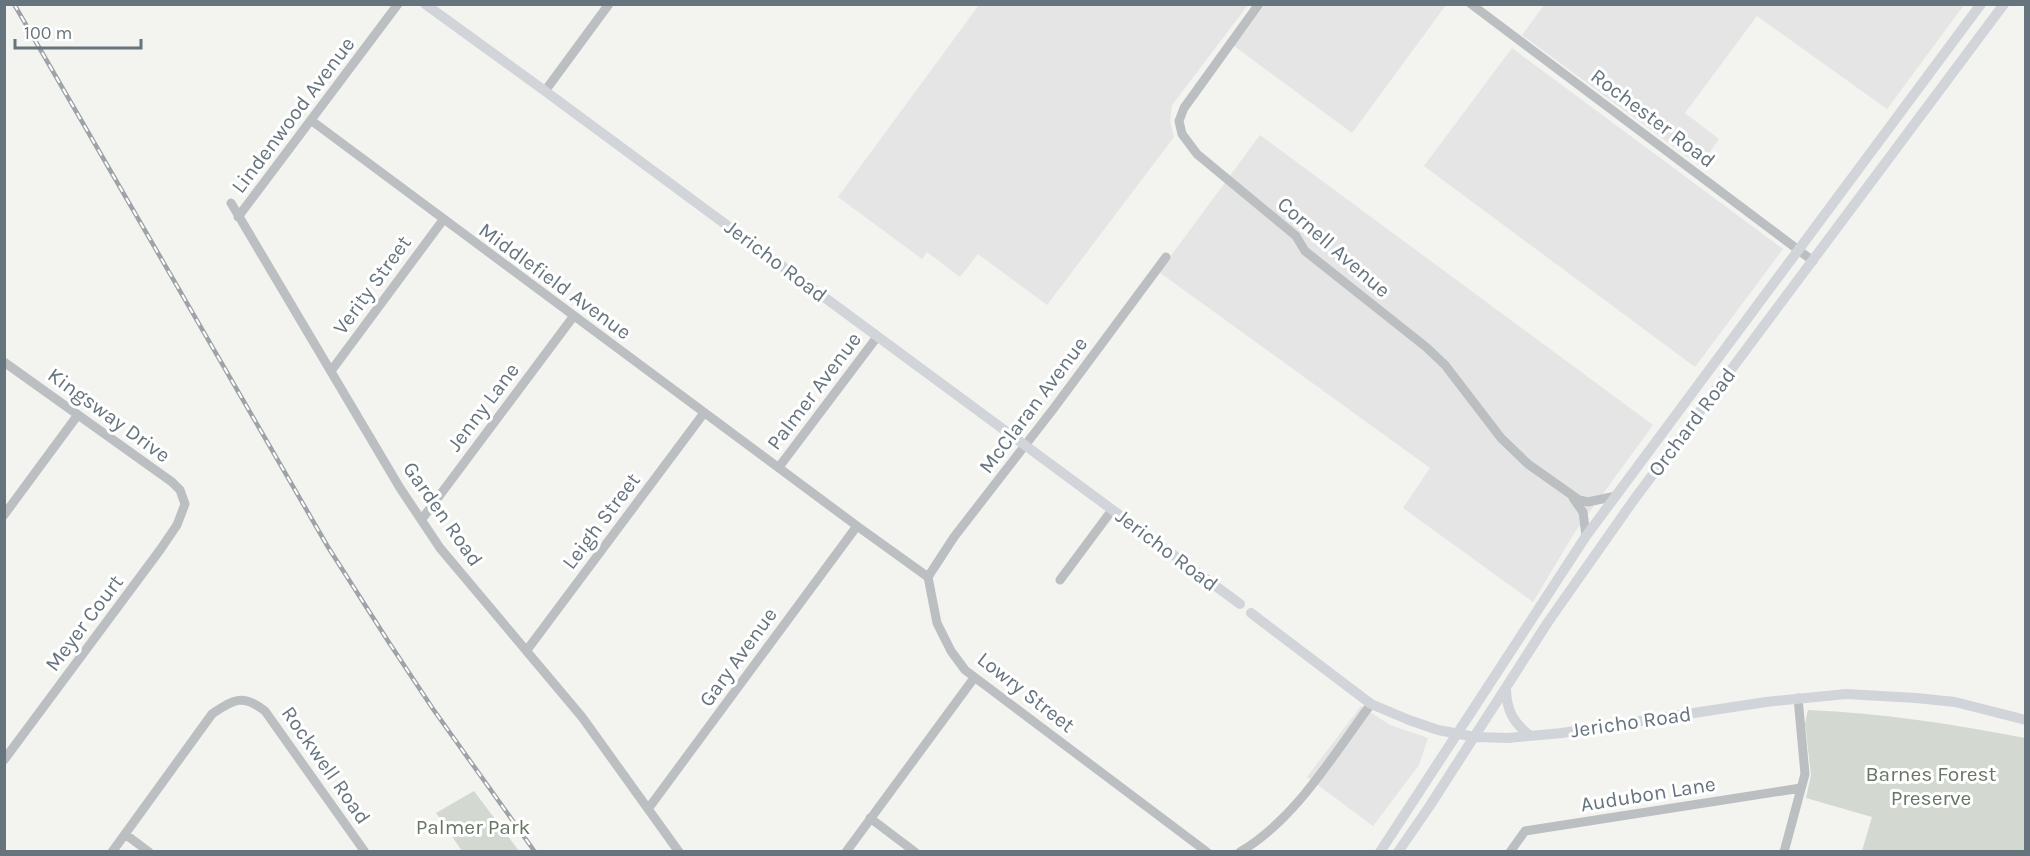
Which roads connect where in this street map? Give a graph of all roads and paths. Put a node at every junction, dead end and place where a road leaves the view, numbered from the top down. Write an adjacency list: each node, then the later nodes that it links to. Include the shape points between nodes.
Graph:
1 (398, 4): 9 (street, Lindenwood Avenue)
2 (424, 4): 8 (main road, Jericho Road)
3 (609, 4): 8 (street)
4 (1258, 4): 24 (street, Cornell Avenue, via 1184,108 1179,121 1182,134 1197,154 1296,236 1305,251 1426,347 1445,365 1501,438 1527,464)
5 (1471, 4): 13 (street, Rochester Road)
6 (1981, 4): 13 (main road, Orchard Road)
7 (2004, 4): 15 (main road, Orchard Road)
8 (545, 90): 17 (main road, Jericho Road)
9 (312, 121): 11 (street, Lindenwood Avenue); 12 (street, Middlefield Avenue)
10 (231, 203): 11 (street, Garden Road)
11 (238, 217): 19 (street, Garden Road)
12 (443, 220): 16 (street, Middlefield Avenue); 19 (street, Verity Street)
13 (1799, 250): 15 (street, Rochester Road); 25 (main road, Orchard Road)
14 (1166, 256): 22 (street, McClaran Avenue)
15 (1813, 261): 38 (main road, Orchard Road, via 1633,501)
16 (573, 316): 20 (street, Middlefield Avenue); 29 (street, Jenny Lane)
17 (877, 337): 22 (main road, Jericho Road); 23 (street, Palmer Avenue)
18 (4, 362): 21 (street, Kingsway Drive)
19 (331, 371): 29 (street, Garden Road)
20 (704, 413): 23 (street, Middlefield Avenue); 36 (street, Leigh Street)
21 (77, 416): 26 (street, Kingsway Drive, via 172,482); 28 (street)
22 (1026, 446): 27 (main road, Jericho Road); 32 (street, McClaran Avenue, via 954,537)
23 (779, 467): 30 (street)
24 (1571, 496): 25 (street, Cornell Avenue, via 1588,502); 31 (street, Cornell Avenue, via 1583,512)
25 (1617, 496): 31 (main road, Orchard Road)
26 (185, 504): 45 (street, Meyer Court, via 160,550)
27 (1112, 510): 33 (street); 34 (main road, Jericho Road)
28 (4, 514)
29 (422, 519): 36 (street, Garden Road, via 440,548)
30 (857, 526): 32 (street); 47 (street, Gary Avenue)
31 (1586, 536): 42 (main road, Orchard Road)
32 (928, 577): 37 (street, Lowry Street, via 937,623 951,651)
33 (1060, 580)
34 (1240, 604): 35 (street, Jericho Road)
35 (1251, 613): 40 (main road, Jericho Road)
36 (527, 650): 47 (street, Garden Road, via 582,717)
37 (974, 678): 48 (street); 56 (street, Lowry Street)
38 (1506, 689): 43 (main road, via 1512,718); 44 (main road, Orchard Road)
39 (1798, 698): 41 (main road, Jericho Road, via 1846,694 1916,698 1955,702); 43 (main road, Jericho Road); 46 (street, via 1804,760)
40 (1371, 704): 42 (main road, Jericho Road); 57 (street, via 1281,821)
41 (2025, 720)
42 (1457, 734): 44 (main road, Jericho Road); 58 (main road, Orchard Road)
43 (1529, 735): 44 (main road, Jericho Road)
44 (1475, 737): 59 (main road, Orchard Road)
45 (4, 760)
46 (1801, 788): 60 (street, Audubon Lane, via 1525,831); 61 (street)
47 (648, 809): 53 (street, Garden Road)
48 (870, 818): 54 (street); 55 (street)
49 (125, 834): 50 (street, Rockwell Road); 51 (street); 52 (street, Rockwell Road, via 212,714 232,701 243,701 265,711)
50 (112, 852)
51 (149, 852)
52 (365, 852)
53 (679, 852)
54 (846, 852)
55 (915, 852)
56 (1207, 852)
57 (1240, 852)
58 (1380, 852)
59 (1398, 852)
60 (1510, 852)
61 (1784, 852)

